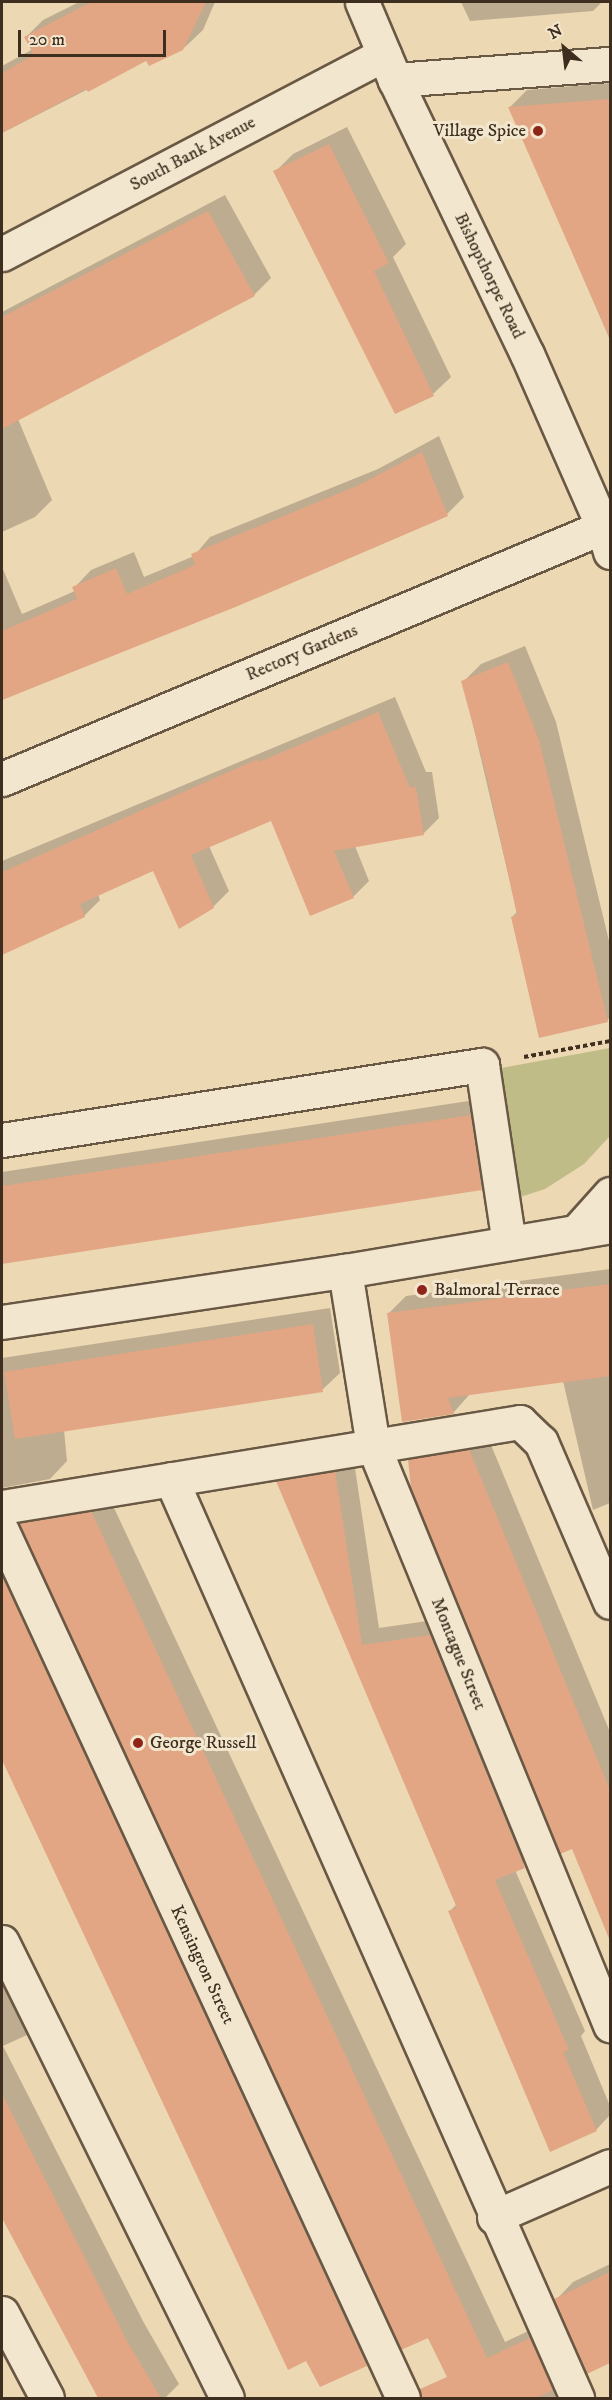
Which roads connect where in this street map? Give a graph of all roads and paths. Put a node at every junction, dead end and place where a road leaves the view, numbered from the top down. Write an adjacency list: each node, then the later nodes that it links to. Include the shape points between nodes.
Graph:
1 (362, 2): 3 (street, Bishopthorpe Road)
2 (610, 64): 3 (street)
3 (390, 67): 4 (street, South Bank Avenue); 5 (street, Bishopthorpe Road, via 527,354)
4 (2, 254)
5 (607, 539): 6 (street, Rectory Gardens)
6 (2, 779)
7 (610, 1041): 8 (path)
8 (482, 1065): 9 (street); 13 (street)
9 (2, 1140)
10 (610, 1194): 12 (street)
11 (610, 1226): 12 (street)
12 (576, 1232): 13 (street)
13 (509, 1243): 14 (street)
14 (345, 1271): 15 (street); 16 (street, Montague Street)
15 (2, 1322)
16 (373, 1445): 17 (street); 20 (street, via 520,1422 542,1442); 22 (street, Montague Street)
17 (171, 1479): 18 (street); 24 (street)
18 (2, 1506)
19 (2, 1531): 28 (street, Kensington Street)
20 (610, 1602)
21 (2, 1942): 27 (street)
22 (610, 2025)
23 (610, 2166): 24 (street)
24 (495, 2217): 29 (street)
25 (2, 2313): 26 (street)
26 (47, 2398)
27 (227, 2398)
28 (403, 2398)
29 (577, 2398)

